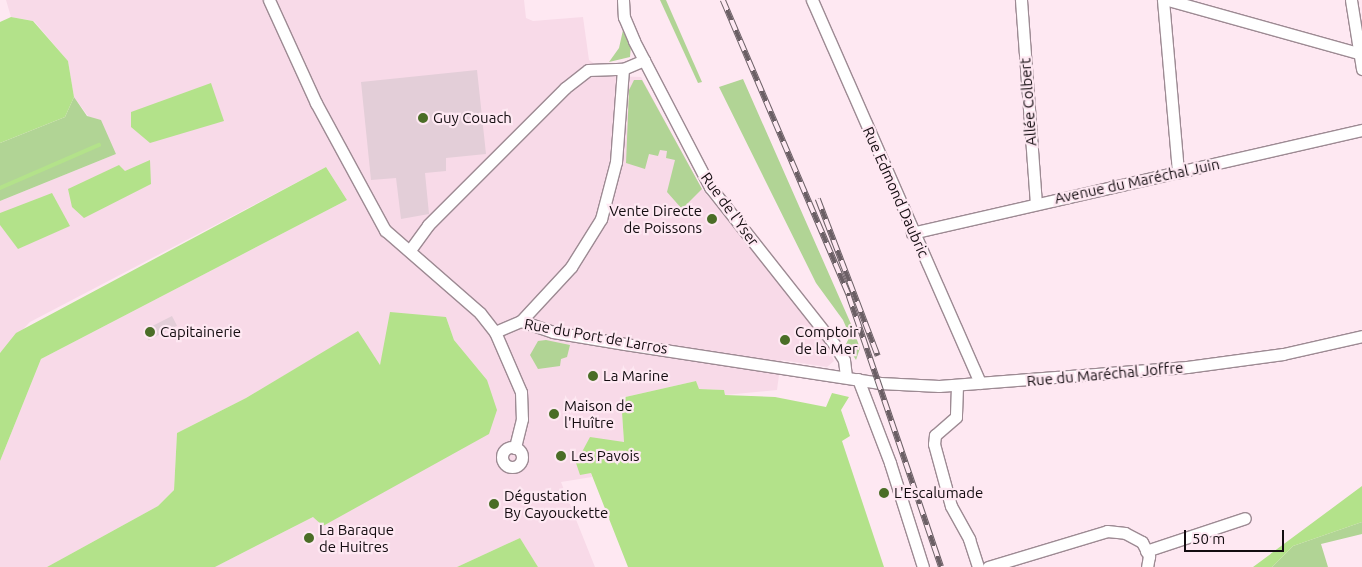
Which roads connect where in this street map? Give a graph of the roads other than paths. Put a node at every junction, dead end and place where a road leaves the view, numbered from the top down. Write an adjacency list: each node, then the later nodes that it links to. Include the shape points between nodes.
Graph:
1 (269, 0): 16 (street, via 316,103 385,230)
2 (623, 0): 9 (street, Rue de l'Yser, via 624,17)
3 (812, 0): 15 (street, Rue Edmond Daubric)
4 (1021, 0): 14 (street, Allée Colbert)
5 (1164, 0): 13 (street)
6 (1168, 0): 8 (street)
7 (1351, 0): 8 (street)
8 (1361, 54): 11 (street)
9 (644, 60): 10 (street); 20 (street, Rue de l'Yser, via 710,187 834,344 844,360)
10 (624, 69): 16 (street, via 588,70 565,88 428,225); 17 (street, via 616,162 601,220 571,267)
11 (1362, 69)
12 (1362, 130): 13 (street, Avenue du Maréchal Juin)
13 (1178, 172): 14 (street, Avenue du Maréchal Juin)
14 (1036, 203): 15 (street, Avenue du Maréchal Juin)
15 (912, 233): 22 (street, Rue Edmond Daubric)
16 (410, 250): 18 (street, via 480,313)
17 (521, 321): 18 (street, Rue du Port de Larros); 20 (street, Rue du Port de Larros, via 553,332)
18 (495, 332): 24 (street, via 521,392 522,419)
19 (1362, 336): 22 (street, Rue du Maréchal Joffre, via 1282,354 1187,367)
20 (846, 377): 21 (street, Rue du Maréchal Joffre)
21 (858, 379): 23 (street, Rue du Maréchal Joffre); 27 (street, via 890,463)
22 (980, 383): 23 (street, Rue du Maréchal Joffre)
23 (957, 386): 28 (street, via 956,417 935,435 934,444 951,506 970,539)
24 (515, 448)
25 (1245, 518): 26 (street)
26 (1146, 550): 29 (street, via 1142,542 1125,533 1107,531); 30 (street)
27 (923, 567)
28 (978, 567)
29 (988, 567)
30 (1147, 567)

